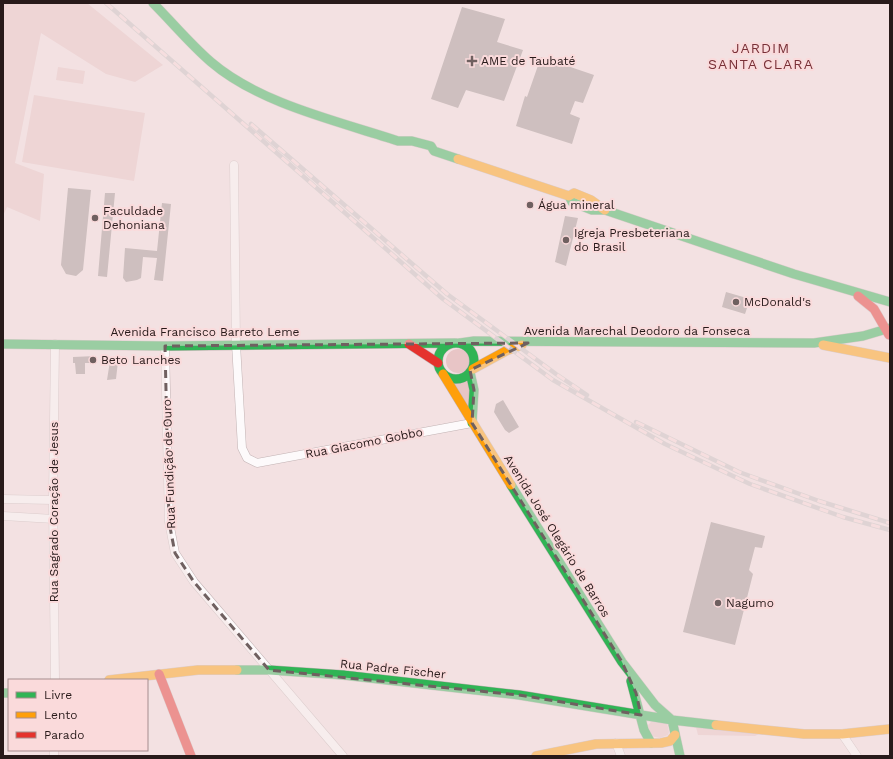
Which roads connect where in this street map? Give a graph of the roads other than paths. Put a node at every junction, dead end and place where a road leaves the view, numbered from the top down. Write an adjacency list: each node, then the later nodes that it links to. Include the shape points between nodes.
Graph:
1 (154, 3): 3 (main road, Avenida Marechal Deodoro da Fonseca, via 211,62 243,84 275,100 403,142 408,148 429,153 434,151 570,196 572,202 592,210 605,210)
2 (234, 165): 10 (street)
3 (850, 291): 4 (main road, Avenida Marechal Deodoro da Fonseca); 5 (main road, Avenida Marechal Deodoro da Fonseca, via 874,309)
4 (890, 302)
5 (888, 332): 12 (main road, Avenida Marechal Deodoro da Fonseca)
6 (457, 343): 7 (main road, Avenida Marechal Deodoro da Fonseca); 11 (main road, Avenida Francisco Barreto Leme); 15 (main road, via 444,348); 16 (main road, via 469,348 472,353)
7 (528, 343): 12 (main road, Avenida Marechal Deodoro da Fonseca); 16 (main road, via 506,351)
8 (3, 344): 9 (main road, Avenida Francisco Barreto Leme)
9 (55, 344): 13 (main road, Avenida Francisco Barreto Leme); 20 (street, Rua Sagrado Coração de Jesus)
10 (236, 344): 11 (main road, Avenida Francisco Barreto Leme); 13 (main road, Avenida Francisco Barreto Leme); 18 (street, Rua Giacomo Gobbo, via 242,448 247,458 257,463)
11 (408, 344): 15 (main road, Avenida Francisco Barreto Leme)
12 (814, 344): 14 (main road, Avenida Marechal Deodoro da Fonseca)
13 (165, 346): 24 (street, Rua Fundição de Ouro, via 169,522 175,553 194,582)
14 (890, 358)
15 (438, 364): 17 (main road, Avenida José Olegário de Barros)
16 (472, 370): 17 (main road, via 459,379); 18 (main road)
17 (443, 374): 18 (main road, Avenida José Olegário de Barros)
18 (472, 423): 23 (main road, Avenida José Olegário de Barros)
19 (3, 499): 20 (street)
20 (53, 500): 22 (street, Rua Sagrado Coração de Jesus)
21 (3, 516): 22 (street)
22 (54, 519): 26 (street, Rua Sagrado Coração de Jesus)
23 (622, 662): 28 (main road, Avenida José Olegário de Barros, via 636,692); 29 (main road, Avenida José Olegário de Barros, via 655,705)
24 (269, 670): 25 (main road, Rua Padre Fischer, via 198,670); 28 (main road, Rua Padre Fischer, via 519,695); 36 (street, Rua Fundição de Ouro)
25 (159, 674): 27 (main road, Rua Padre Fischer); 35 (main road)
26 (55, 679)
27 (117, 679)
28 (641, 715): 29 (main road, Rua Padre Fischer); 34 (main road, Avenida José Olegário de Barros, via 642,730)
29 (672, 720): 31 (main road, Rua Padre Fischer, via 804,734); 32 (main road)
30 (890, 729): 31 (main road, Rua Padre Fischer)
31 (842, 734): 40 (street)
32 (676, 735): 34 (main road, via 670,741); 39 (main road)
33 (616, 742): 34 (main road); 37 (main road, via 576,746); 38 (street)
34 (651, 743)
35 (191, 756)
36 (343, 756)
37 (536, 756)
38 (621, 756)
39 (680, 756)
40 (857, 756)

